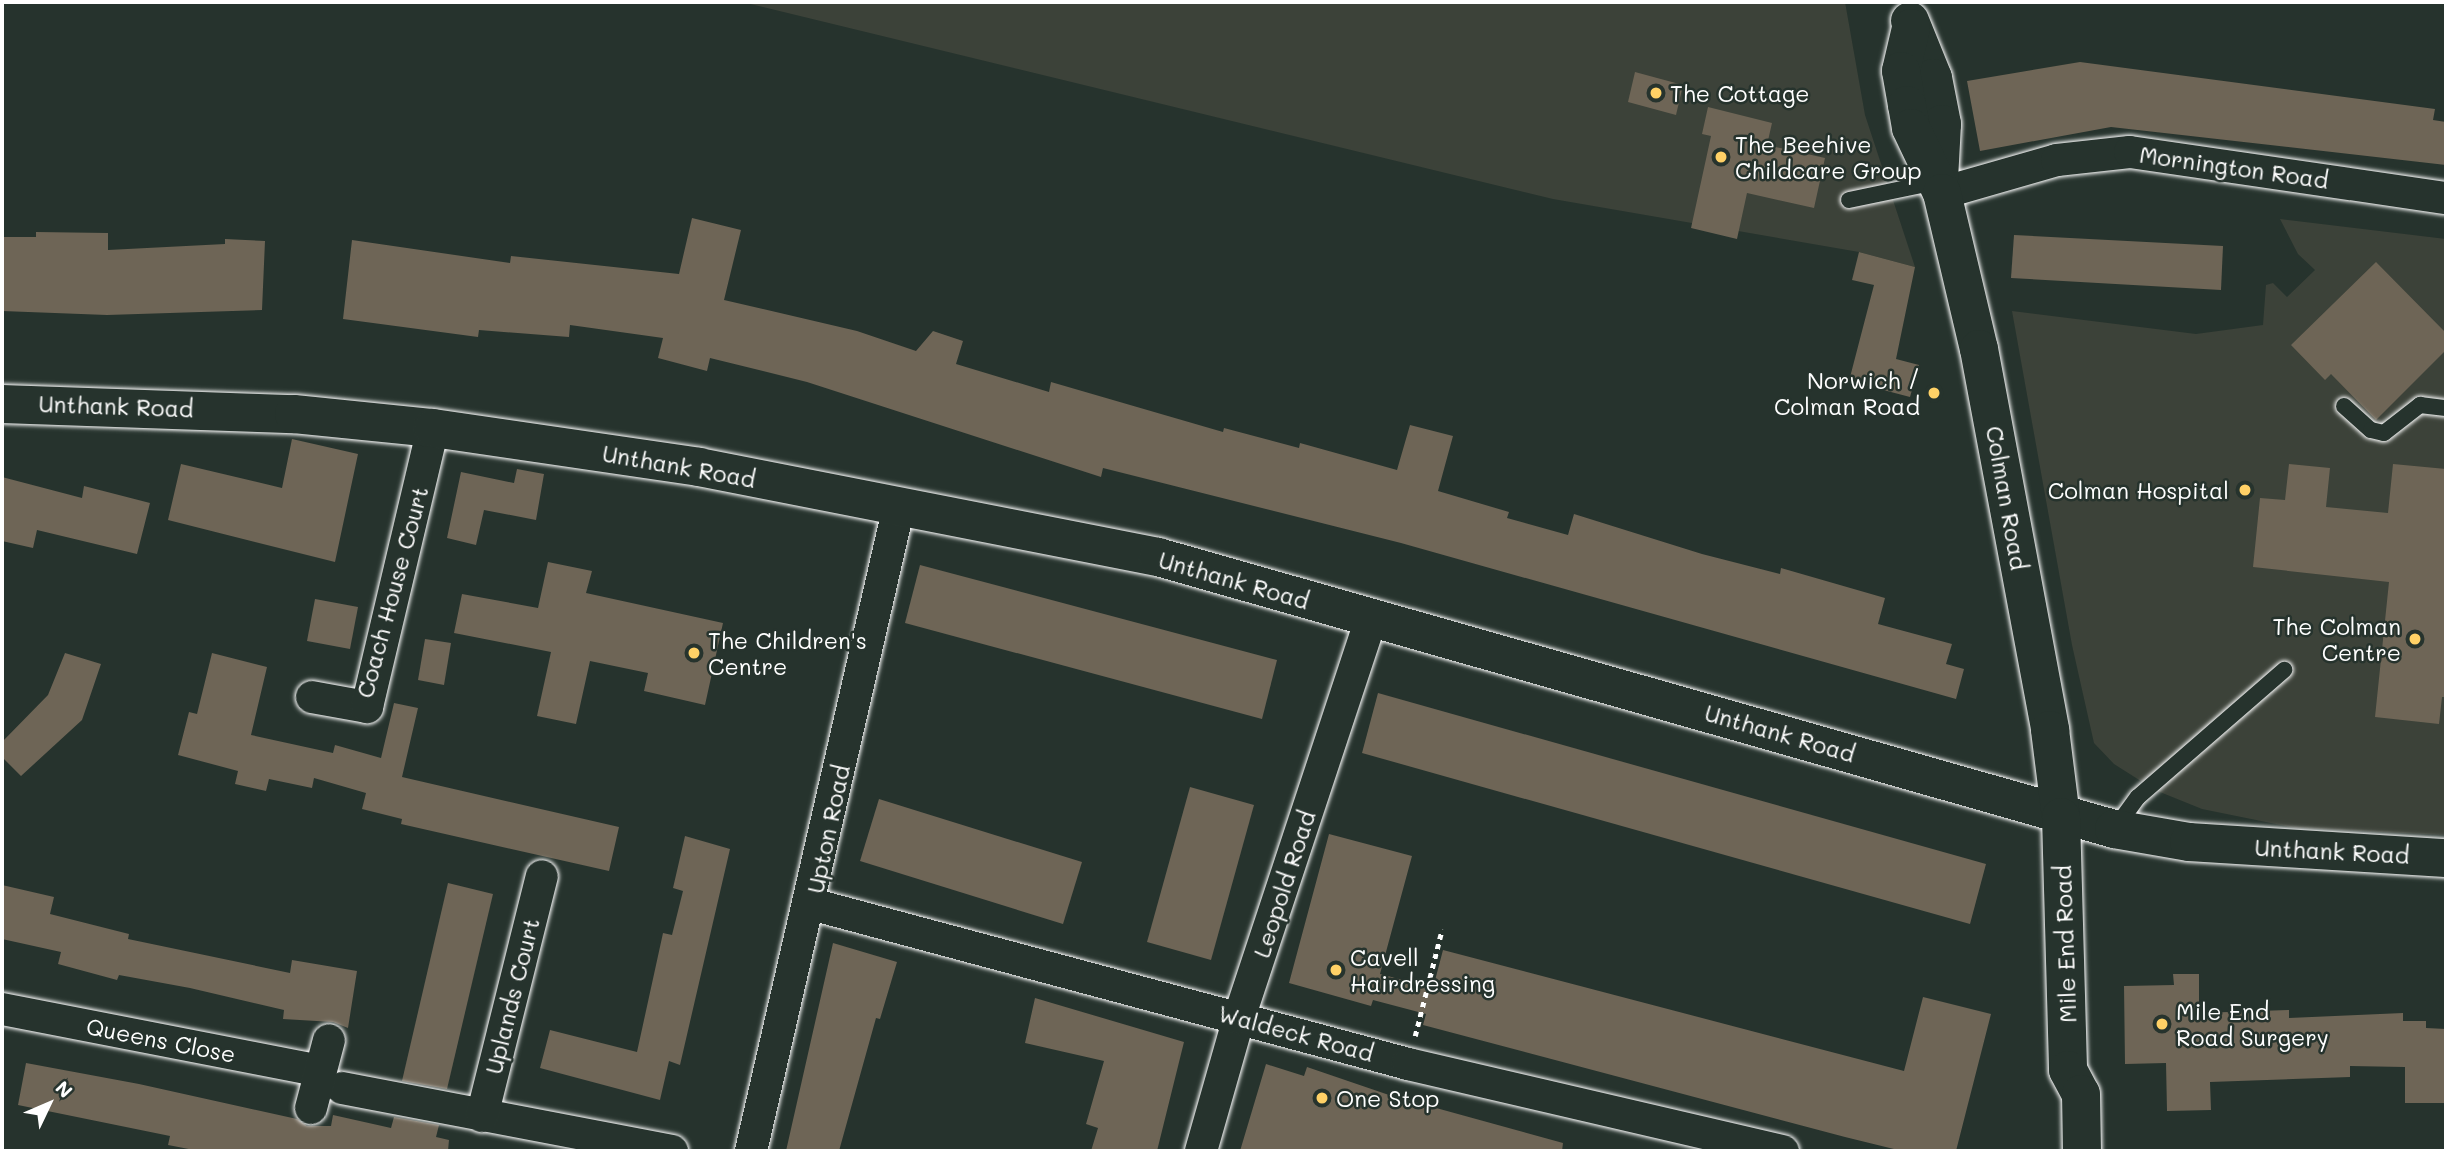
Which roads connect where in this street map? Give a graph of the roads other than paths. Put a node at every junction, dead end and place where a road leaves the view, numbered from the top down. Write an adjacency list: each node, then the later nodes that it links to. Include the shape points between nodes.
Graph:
1 (1909, 15): 2 (main road, Colman Road, via 1933,78 1942,124)
2 (1940, 187): 3 (street, Mornington Road, via 2057,160 2130,152); 4 (lane); 13 (main road, Colman Road, via 2004,477 2050,730)
3 (2446, 198)
4 (1849, 200)
5 (2, 404): 8 (main road, Unthank Road, via 259,412)
6 (2344, 406): 7 (lane, via 2371,430 2384,433 2420,405)
7 (2446, 408)
8 (433, 428): 9 (main road, Unthank Road, via 699,467); 12 (street, Coach House Court, via 367,707)
9 (899, 506): 10 (main road, Unthank Road, via 1158,557); 17 (street, Upton Road)
10 (1371, 619): 13 (main road, Unthank Road); 19 (street, Leopold Road)
11 (2284, 670): 14 (lane, via 2138,797)
12 (312, 697)
13 (2061, 817): 14 (main road, Unthank Road); 21 (main road, Mile End Road)
14 (2114, 829): 15 (main road, Unthank Road, via 2189,842)
15 (2446, 858)
16 (542, 876): 24 (street, Uplands Court)
17 (811, 904): 19 (street, Waldeck Road); 26 (street, Upton Road)
18 (2, 1009): 22 (street, Queens Close)
19 (1239, 1018): 27 (street, Leopold Road); 28 (street, Waldeck Road, via 1408,1064)
20 (328, 1040): 22 (street)
21 (2068, 1070): 29 (main road, Mile End Road, via 2057,1097); 30 (main road, Mile End Road, via 2081,1094)
22 (331, 1079): 23 (street); 24 (street)
23 (311, 1108)
24 (482, 1116): 25 (street)
25 (672, 1151)
26 (751, 1151)
27 (1201, 1151)
28 (1783, 1151)
29 (2055, 1151)
30 (2082, 1151)

